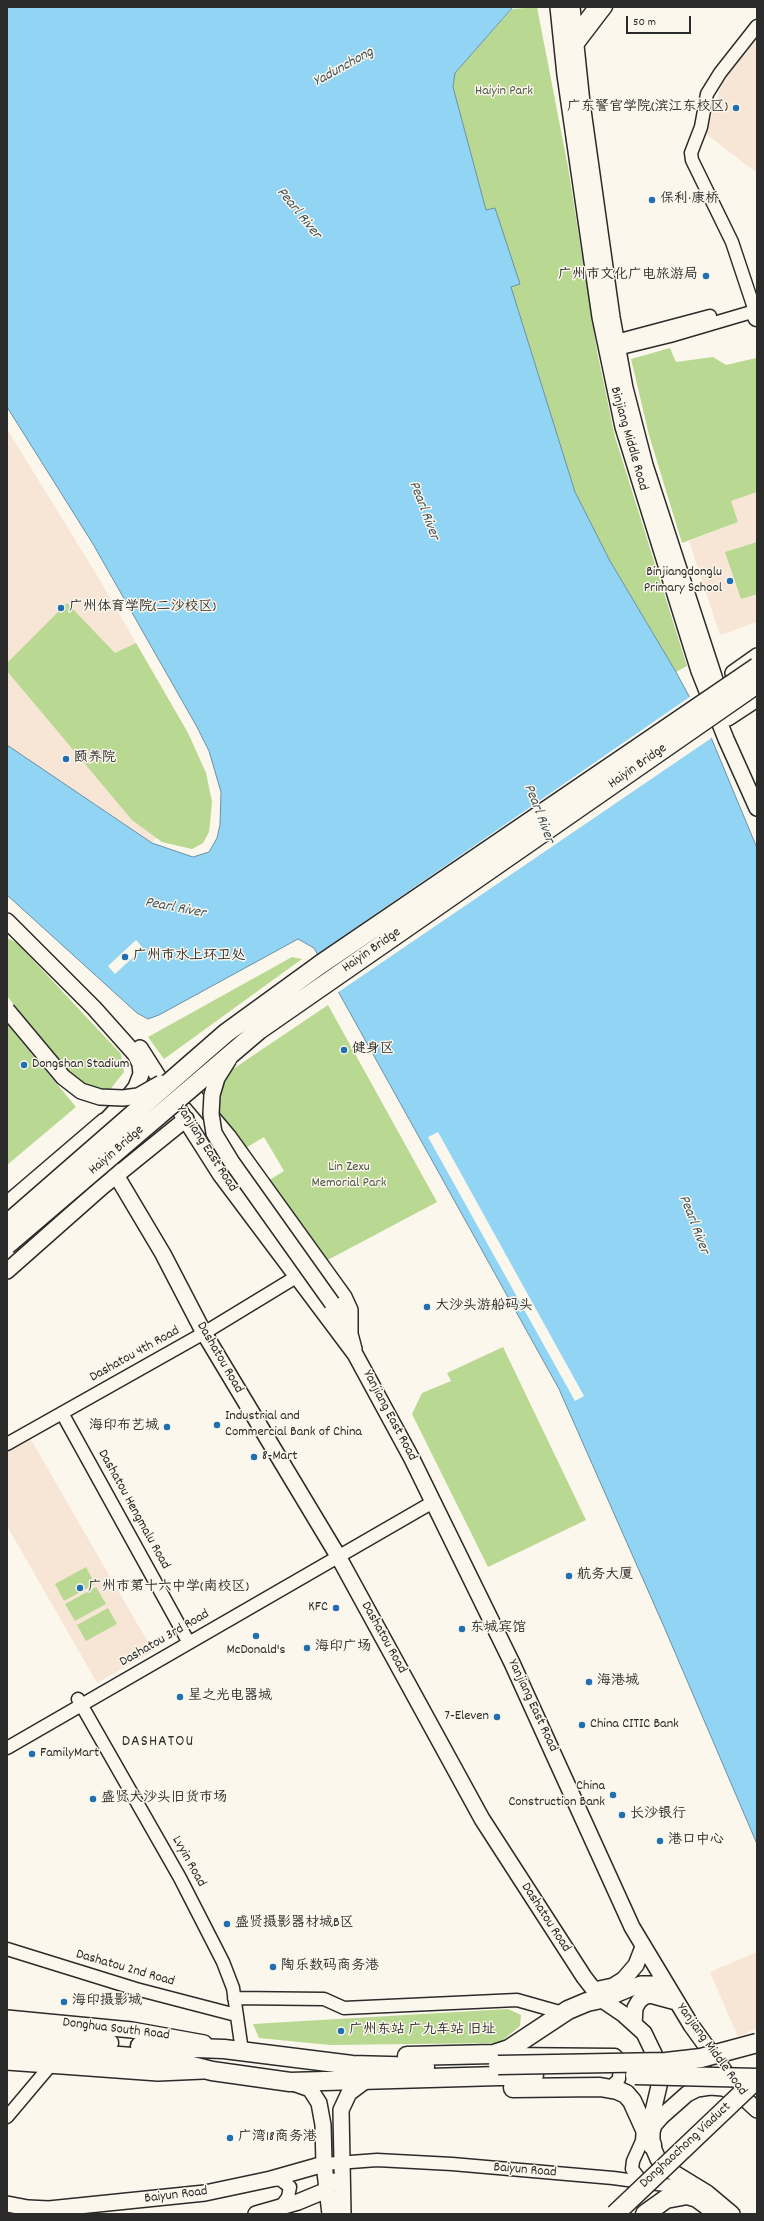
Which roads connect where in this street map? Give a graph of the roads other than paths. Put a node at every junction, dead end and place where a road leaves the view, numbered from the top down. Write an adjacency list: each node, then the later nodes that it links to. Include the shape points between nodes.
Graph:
1 (558, 7): 7 (main road, Binjiang Middle Road)
2 (572, 7): 6 (main road, Binjiang Middle Road)
3 (595, 7): 6 (street)
4 (606, 7): 6 (street)
5 (757, 26): 8 (street, via 730,58 709,89 704,102 701,127 691,152 692,160 732,242)
6 (576, 38): 7 (street); 9 (main road, Binjiang Middle Road)
7 (564, 54): 9 (main road, Binjiang Middle Road, via 578,165)
8 (755, 311): 9 (street, via 670,336)
9 (613, 345): 13 (main road, Binjiang Middle Road, via 633,422); 15 (main road, Binjiang Middle Road, via 623,427 699,671)
10 (757, 656): 13 (main road)
11 (757, 667): 25 (highway, Haiyin Bridge, bridge, via 320,964 226,1032)
12 (757, 684): 23 (highway, Haiyin Bridge, bridge)
13 (716, 686): 15 (main road); 16 (main road, Binjiang Middle Road)
14 (757, 699): 16 (main road)
15 (712, 705): 16 (main road); 18 (main road, Binjiang Middle Road)
16 (728, 718): 17 (main road, Binjiang Middle Road)
17 (757, 784)
18 (757, 808)
19 (7, 910): 24 (main road, Yanjiang East Road)
20 (7, 921): 21 (main road)
21 (14, 933): 27 (main road, via 127,1043 138,1059 140,1074 136,1087)
22 (7, 1010): 25 (main road, bridge, via 63,1077 75,1088 87,1093 107,1098 130,1098 150,1090)
23 (246, 1040): 33 (highway, Haiyin Bridge, bridge); 37 (main road, bridge, via 227,1061 215,1084 211,1108 214,1132 231,1161 332,1303)
24 (138, 1045): 26 (main road, Yanjiang East Road); 37 (main road, via 160,1068 196,1098 228,1136 344,1297 350,1310 350,1334)
25 (180, 1071): 32 (highway, Haiyin Bridge, bridge)
26 (186, 1119): 27 (main road, via 165,1102 152,1098 125,1105); 29 (main road); 35 (main road, Yanjiang East Road, via 220,1174)
27 (104, 1120): 28 (main road); 29 (main road, Dashatou Road, via 99,1130 99,1140)
28 (75, 1145): 30 (main road, via 87,1151 96,1162 103,1177); 31 (main road)
29 (116, 1176): 30 (main road); 36 (main road, Dashatou Road, via 163,1254)
30 (102, 1187): 34 (main road)
31 (7, 1204)
32 (7, 1224)
33 (7, 1245)
34 (7, 1271)
35 (296, 1277): 36 (street, Dashatou 4th Road); 37 (main road, Yanjiang East Road)
36 (204, 1334): 38 (street, Dashatou 4th Road); 41 (main road, Dashatou Road)
37 (355, 1354): 40 (main road, Yanjiang East Road)
38 (62, 1413): 39 (street, Dashatou 4th Road); 42 (street, Dashatou Hengmalu Road)
39 (7, 1444)
40 (433, 1502): 41 (street, Dashatou 3rd Road); 46 (main road, Yanjiang East Road, via 512,1663 568,1783 606,1873)
41 (338, 1556): 42 (street, Dashatou 3rd Road, via 322,1568); 49 (main road, Dashatou Road, via 482,1819)
42 (187, 1639): 43 (street, Dashatou 3rd Road)
43 (79, 1701): 44 (street, Dashatou 3rd Road); 45 (street, Dashatou 3rd Road); 50 (street, Lvyin Road, via 180,1878 223,1962)
44 (7, 1738)
45 (7, 1748)
46 (643, 1947): 48 (main road, Yanjiang East Road); 49 (main road, via 636,1964 624,1979)
47 (7, 1949): 53 (street, Dashatou 2nd Road, via 136,1989)
48 (668, 1988): 49 (main road, via 641,1984); 51 (main road, Yanjiang Middle Road)
49 (598, 1995): 52 (highway); 55 (main road, Dashatou Road)
50 (234, 1998): 52 (street, via 324,1999 344,2008 517,2000); 53 (street, Lvyin Road)
51 (676, 2002): 55 (main road, via 650,1995 644,1997 635,2008); 69 (main road, Yanjiang Middle Road, via 691,2025)
52 (563, 2013): 61 (highway)
53 (236, 2015): 60 (street, Lvyin Road)
54 (7, 2018): 60 (main road, Donghua South Road, via 132,2030)
55 (634, 2024): 73 (main road, Dashatou Road, via 644,2033 660,2071 650,2124)
56 (7, 2032): 57 (highway)
57 (40, 2043): 59 (highway); 60 (highway); 64 (highway, via 169,2060)
58 (757, 2043): 61 (highway, bridge, via 706,2057 671,2062)
59 (7, 2047)
60 (233, 2050): 61 (highway, via 370,2067)
61 (496, 2059): 68 (street, via 615,2055 620,2060 619,2079 612,2086)
62 (7, 2062): 63 (main road)
63 (50, 2066): 64 (main road, via 158,2073); 71 (street)
64 (212, 2071): 66 (highway)
65 (757, 2079): 67 (highway, bridge, via 598,2074); 87 (highway, Donghaochong Viaduct, bridge)
66 (290, 2082): 67 (highway); 75 (main road, via 310,2089 319,2103 323,2125)
67 (360, 2084): 68 (highway, via 394,2090); 74 (main road, via 344,2101 341,2110)
68 (605, 2087): 72 (highway, via 626,2094 638,2111)
69 (750, 2095): 70 (main road, Yanjiang Middle Road); 73 (main road, via 710,2087 686,2094 654,2125); 88 (highway, Donghaochong Viaduct)
70 (757, 2110)
71 (7, 2117)
72 (644, 2126): 73 (highway); 77 (street, via 642,2141 632,2169)
73 (652, 2146): 79 (main road, via 666,2168)
74 (342, 2163): 75 (street, Baiyun Road); 77 (street, Baiyun Road, via 377,2160 444,2164); 78 (main road); 86 (main road)
75 (324, 2164): 76 (main road, Baiyun Road); 78 (main road)
76 (271, 2179): 81 (street, via 281,2180 290,2187); 82 (main road, Baiyun Road, via 205,2193)
77 (642, 2182): 79 (street, Baiyun Road, via 687,2186)
78 (327, 2190): 81 (main road); 85 (main road)
79 (707, 2193): 90 (main road)
80 (7, 2204): 82 (main road, Baiyun Road)
81 (282, 2207): 84 (main road)
82 (63, 2211)
83 (647, 2211): 89 (highway, via 666,2199 687,2195 697,2198)
84 (256, 2214)
85 (330, 2214)
86 (343, 2214)
87 (615, 2214)
88 (632, 2214)
89 (719, 2214)
90 (732, 2214)

